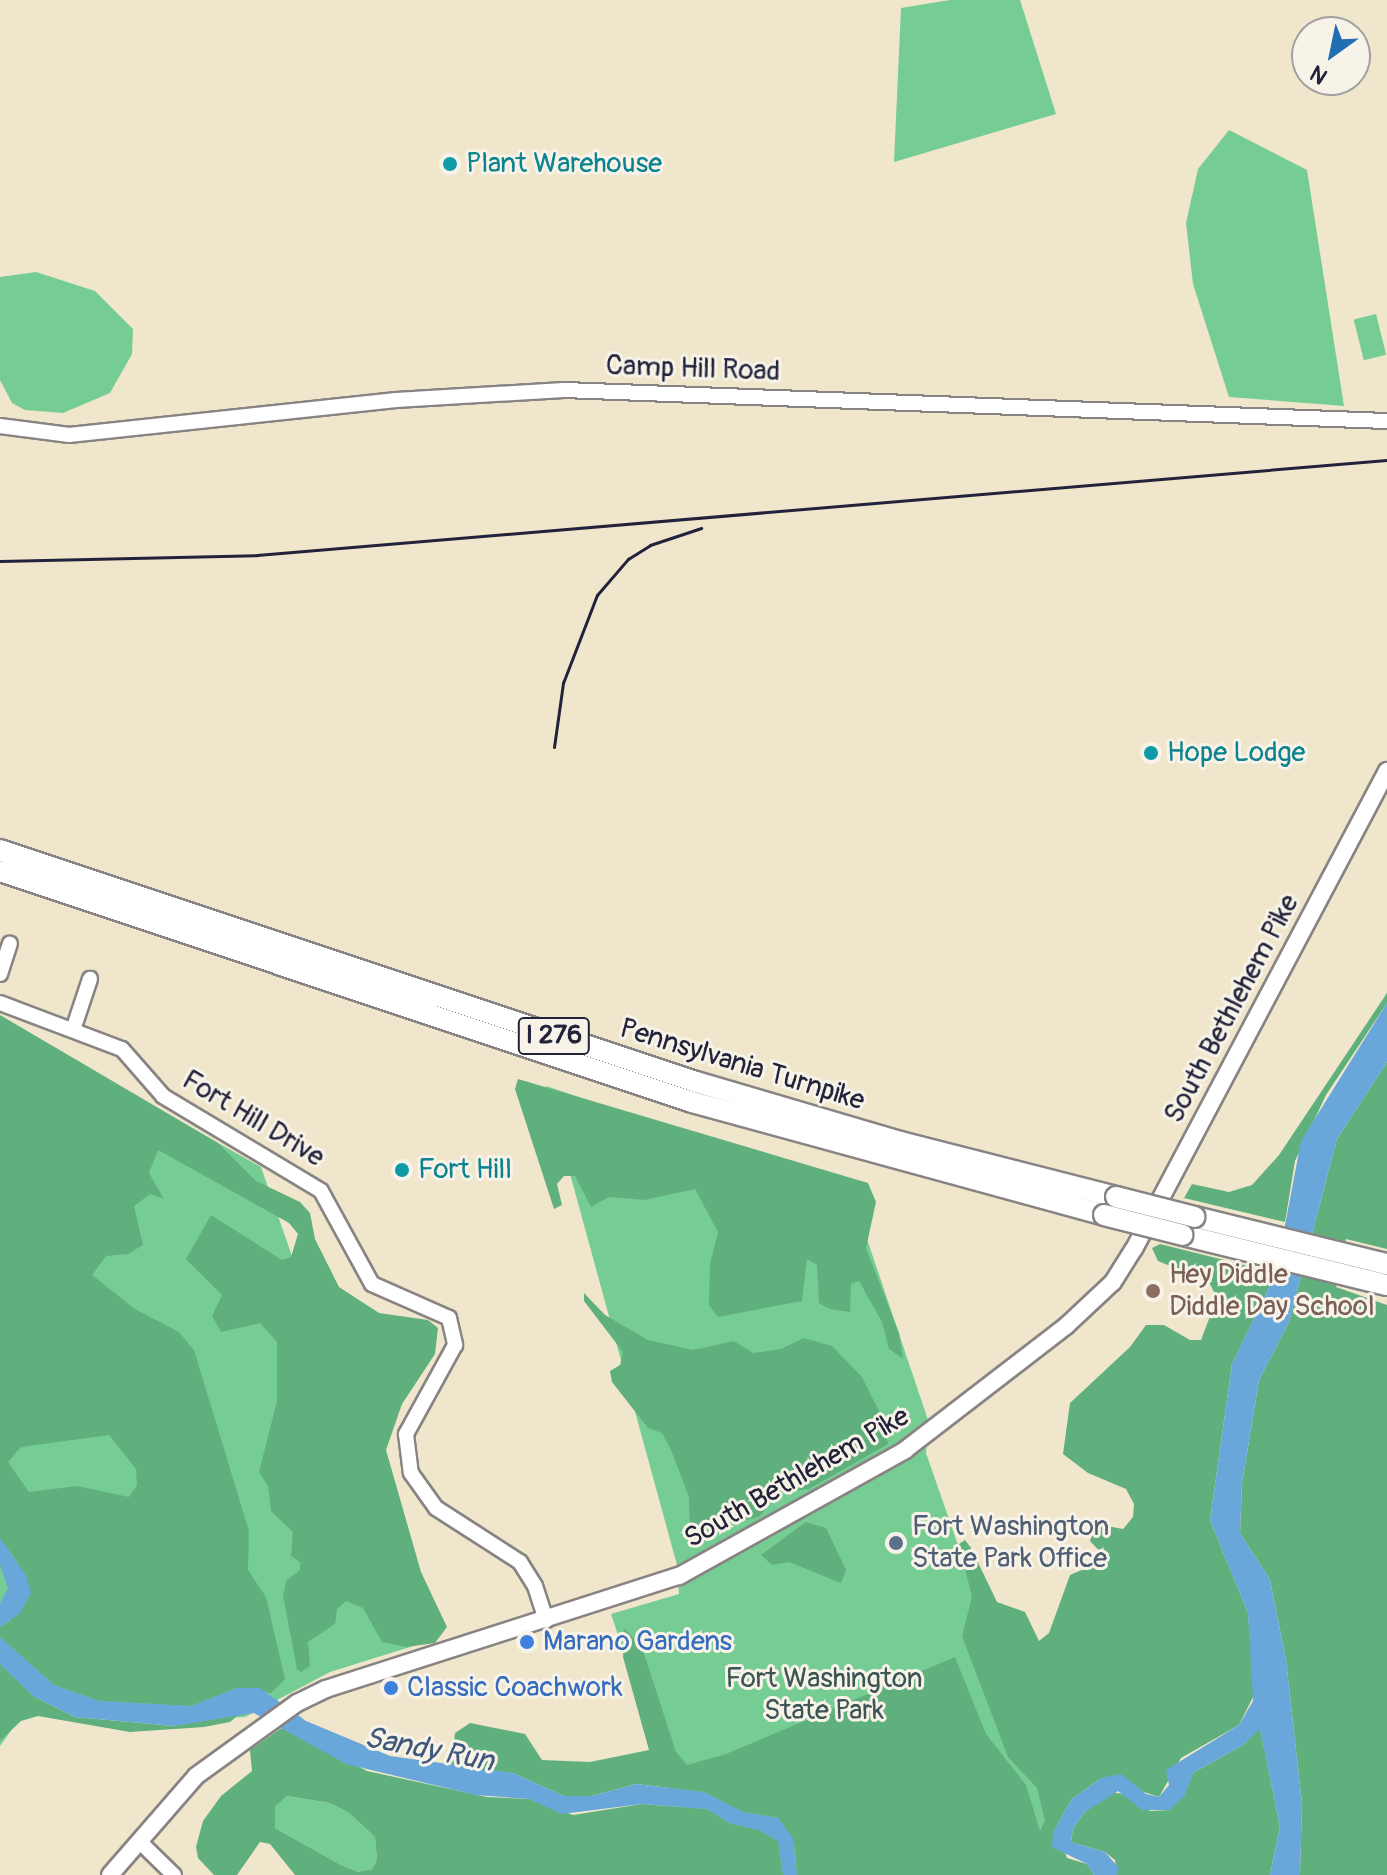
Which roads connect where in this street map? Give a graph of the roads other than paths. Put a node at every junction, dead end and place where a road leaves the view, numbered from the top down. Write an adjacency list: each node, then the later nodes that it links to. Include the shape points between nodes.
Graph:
1 (1387, 421): 2 (street, Camp Hill Road, via 564,390 396,400 69,435)
2 (0, 426)
3 (1387, 771): 15 (main road, South Bethlehem Pike, via 1113,1282 1049,1340 873,1469 679,1576)
4 (0, 850): 11 (highway, Pennsylvania Turnpike / I 276, bridge, via 711,1087 900,1142 1195,1217)
5 (0, 871): 11 (highway, Pennsylvania Turnpike / I 276, bridge, via 692,1102 1183,1235)
6 (10, 944): 7 (street)
7 (0, 974)
8 (90, 979): 10 (street)
9 (0, 1003): 10 (street, Fort Hill Drive)
10 (73, 1030): 15 (street, Fort Hill Drive, via 118,1046 163,1096 310,1182 335,1210 372,1284 449,1318 455,1345 406,1434 411,1473 436,1508 523,1565)
11 (1247, 1240): 13 (highway, Pennsylvania Turnpike / I 276)
12 (1387, 1264): 13 (highway, Pennsylvania Turnpike / I 276)
13 (1358, 1268): 14 (highway, Pennsylvania Turnpike / I 276)
14 (1387, 1285)
15 (546, 1620): 16 (main road, South Bethlehem Pike, via 326,1689 297,1703 196,1776)
16 (139, 1841): 17 (main road, South Bethlehem Pike); 18 (street)
17 (110, 1875)
18 (174, 1875)

